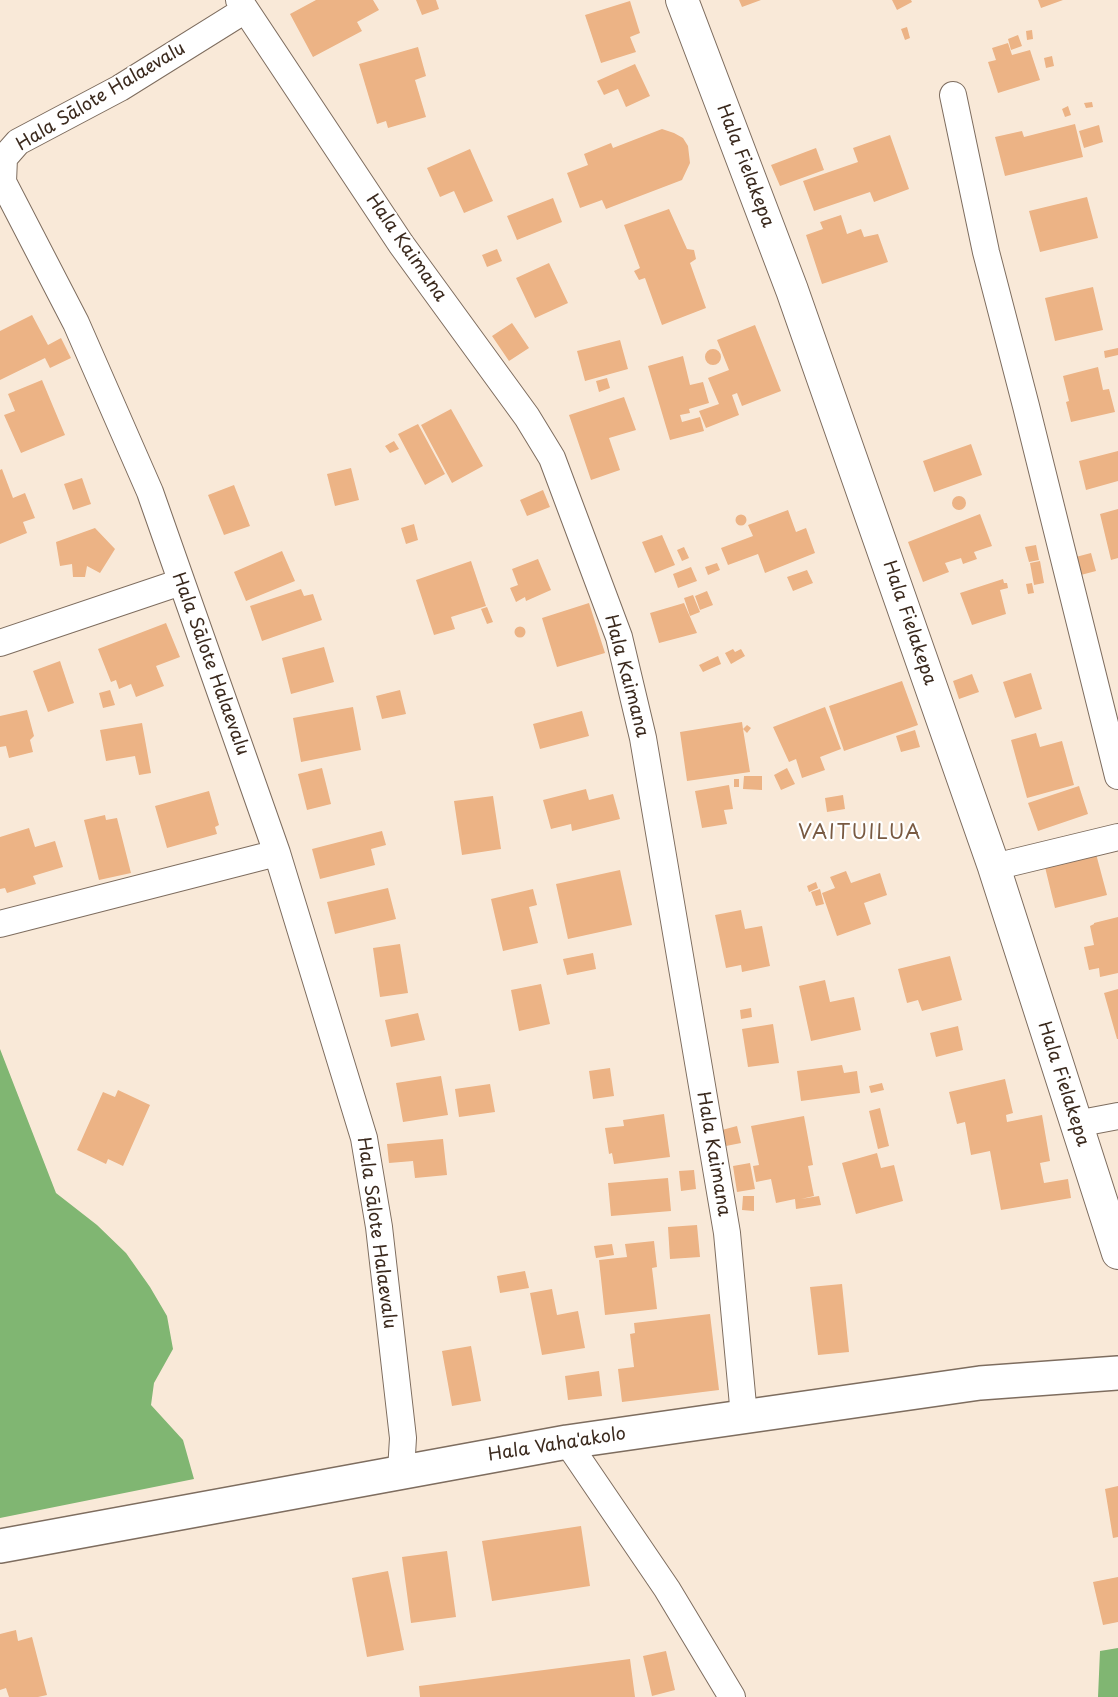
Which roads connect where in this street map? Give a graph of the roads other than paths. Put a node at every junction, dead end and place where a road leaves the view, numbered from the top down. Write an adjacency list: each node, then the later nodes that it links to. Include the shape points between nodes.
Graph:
1 (682, 0): 9 (street, Hala Fielakepa, via 792,290)
2 (242, 5): 4 (street, Hala Sālote Halaevalu, via 120,88 18,142 4,158 3,182 76,323 150,492); 15 (street, Hala Kaimana, via 401,243 528,417 552,458 619,637 643,738 727,1233)
3 (953, 95): 6 (street, via 986,252)
4 (181, 582): 5 (street); 8 (street, Hala Sālote Halaevalu)
5 (0, 643)
6 (1118, 776)
7 (1118, 837): 9 (street)
8 (278, 853): 10 (street); 17 (street, Hala Sālote Halaevalu, via 364,1138 379,1227 403,1438)
9 (994, 867): 12 (street, Hala Fielakepa)
10 (0, 924)
11 (1118, 1116): 12 (street)
12 (1076, 1124): 13 (street, Hala Fielakepa)
13 (1118, 1253)
14 (1118, 1373): 15 (main road, Hala Vaha'akolo, via 980,1383)
15 (744, 1416): 16 (main road, Hala Vaha'akolo)
16 (567, 1443): 17 (main road, Hala Vaha'akolo); 19 (street, via 667,1589)
17 (401, 1471): 18 (main road, Hala Vaha'akolo)
18 (0, 1546)
19 (732, 1697)

